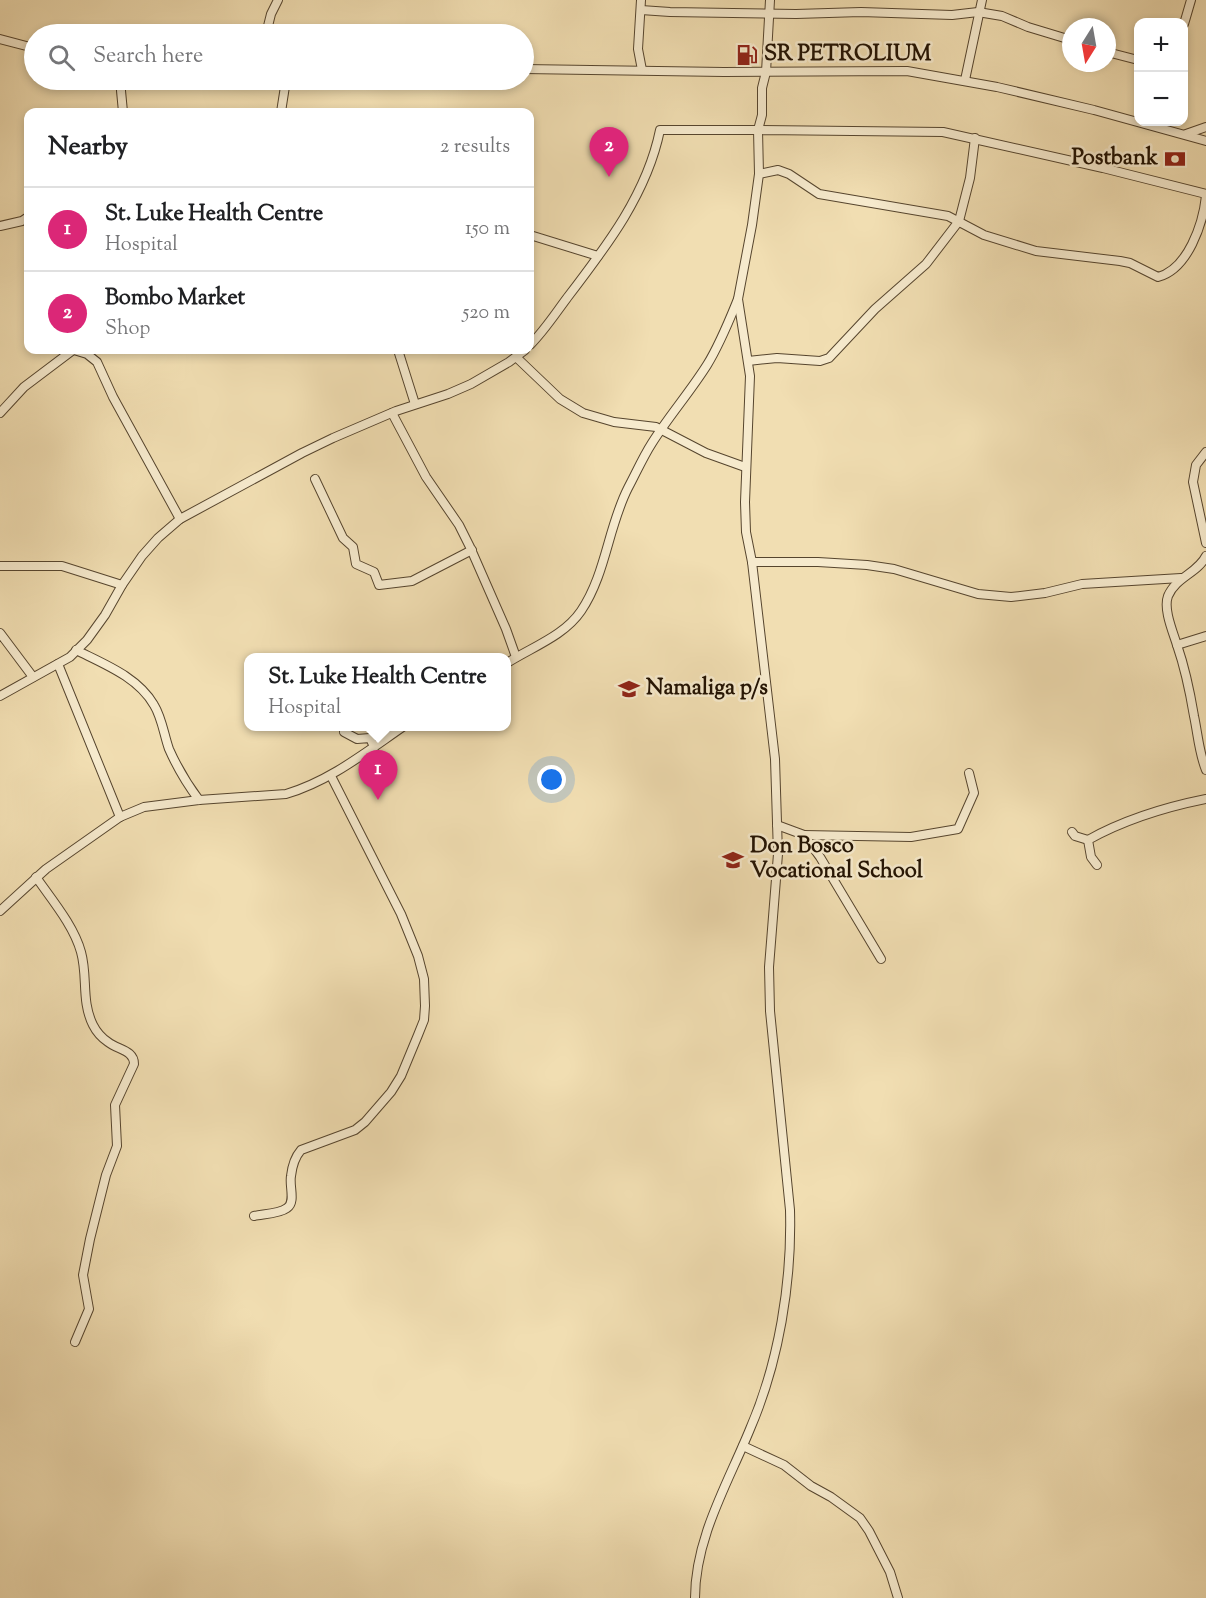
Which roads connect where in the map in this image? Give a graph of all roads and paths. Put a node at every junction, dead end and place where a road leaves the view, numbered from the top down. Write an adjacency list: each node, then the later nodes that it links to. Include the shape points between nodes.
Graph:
1 (278, 0): 10 (street)
2 (641, 0): 6 (street)
3 (770, 0): 8 (street)
4 (982, 0): 7 (street)
5 (1190, 0): 9 (street)
6 (641, 10): 8 (street); 17 (street, via 638,49)
7 (978, 12): 8 (street); 11 (street, via 1002,16); 19 (street)
8 (769, 13): 18 (street)
9 (1186, 18)
10 (268, 24)
11 (1062, 37)
12 (0, 39): 13 (street)
13 (24, 45)
14 (1116, 54): 15 (street)
15 (1134, 59)
16 (534, 69): 17 (street)
17 (642, 70): 18 (street)
18 (766, 72): 19 (street, via 907,71); 27 (street)
19 (965, 80): 24 (street)
20 (121, 90): 22 (street)
21 (284, 90): 23 (street)
22 (123, 108)
23 (282, 108)
24 (1134, 120)
25 (1158, 126): 28 (street)
26 (1206, 127): 28 (street)
27 (758, 130): 29 (street, via 929,131); 31 (street); 37 (street, via 660,130 637,196)
28 (1186, 134): 30 (street)
29 (975, 138): 32 (street); 34 (street)
30 (1206, 141)
31 (759, 174): 34 (street, via 778,170 819,194); 38 (street)
32 (1206, 195): 34 (street, via 1194,242 1171,270 1158,277 1120,261 1036,251 984,235)
33 (24, 220): 35 (street)
34 (959, 220): 45 (street, via 926,264 875,309 829,358)
35 (0, 226)
36 (534, 236): 37 (street)
37 (598, 256): 39 (street)
38 (738, 298): 45 (street); 49 (street, via 708,363)
39 (534, 340)
40 (68, 354): 47 (street)
41 (87, 354): 53 (street, via 97,362)
42 (399, 354): 46 (street)
43 (520, 354): 44 (street)
44 (516, 357): 46 (street, via 448,394); 49 (street, via 560,399 583,413)
45 (748, 361): 51 (street)
46 (415, 404): 48 (street)
47 (2, 407)
48 (392, 413): 53 (street, via 302,453); 55 (street)
49 (661, 430): 51 (street, via 706,453); 65 (street, via 617,513 588,600 562,631)
50 (1206, 452): 54 (street, via 1196,465 1192,482)
51 (746, 467): 57 (street, via 746,532)
52 (315, 478): 55 (street, via 344,538 353,547 356,564 374,572 379,585 412,581)
53 (180, 519): 60 (street, via 158,538)
54 (1206, 543)
55 (472, 550): 65 (street)
56 (1206, 556): 59 (street)
57 (753, 562): 59 (street, via 867,565 978,594 1011,597 1082,584); 81 (street, via 775,759)
58 (0, 566): 60 (street, via 62,566)
59 (1181, 578): 63 (street, via 1167,602)
60 (122, 585): 64 (street, via 105,615)
61 (0, 633): 68 (street)
62 (1206, 636): 63 (street)
63 (1177, 645): 71 (street)
64 (76, 650): 67 (street); 78 (street, via 142,689 155,705 177,766)
65 (516, 657): 66 (street)
66 (511, 660)
67 (58, 664): 68 (street); 80 (street)
68 (33, 677): 69 (street)
69 (0, 696)
70 (1206, 718): 71 (street)
71 (1195, 720): 75 (street)
72 (397, 731): 74 (street)
73 (344, 732): 74 (street, via 357,739 370,738)
74 (374, 747): 77 (street)
75 (1206, 770)
76 (969, 773): 83 (street, via 974,793 958,829 911,837)
77 (331, 776): 78 (street, via 286,794); 89 (street, via 388,886 418,956 426,993 424,1020 401,1076 365,1122 355,1130 301,1150 291,1174 289,1207)
78 (199, 800): 80 (street, via 144,807)
79 (1206, 800): 84 (street, via 1166,809)
80 (120, 817): 86 (street)
81 (777, 825): 83 (street); 91 (street, via 769,967 790,1240 770,1371)
82 (1072, 832): 84 (street)
83 (804, 836): 88 (street)
84 (1089, 840): 85 (street, via 1091,857)
85 (1097, 865)
86 (36, 877): 87 (street); 90 (street, via 82,953 85,999 94,1026 109,1043 134,1058 115,1105 117,1146 102,1188 83,1275 89,1309)
87 (0, 911)
88 (881, 959)
89 (254, 1216)
90 (75, 1342)
91 (743, 1446): 92 (street, via 699,1557); 93 (street, via 784,1465 860,1518 890,1572)
92 (695, 1598)
93 (898, 1598)

